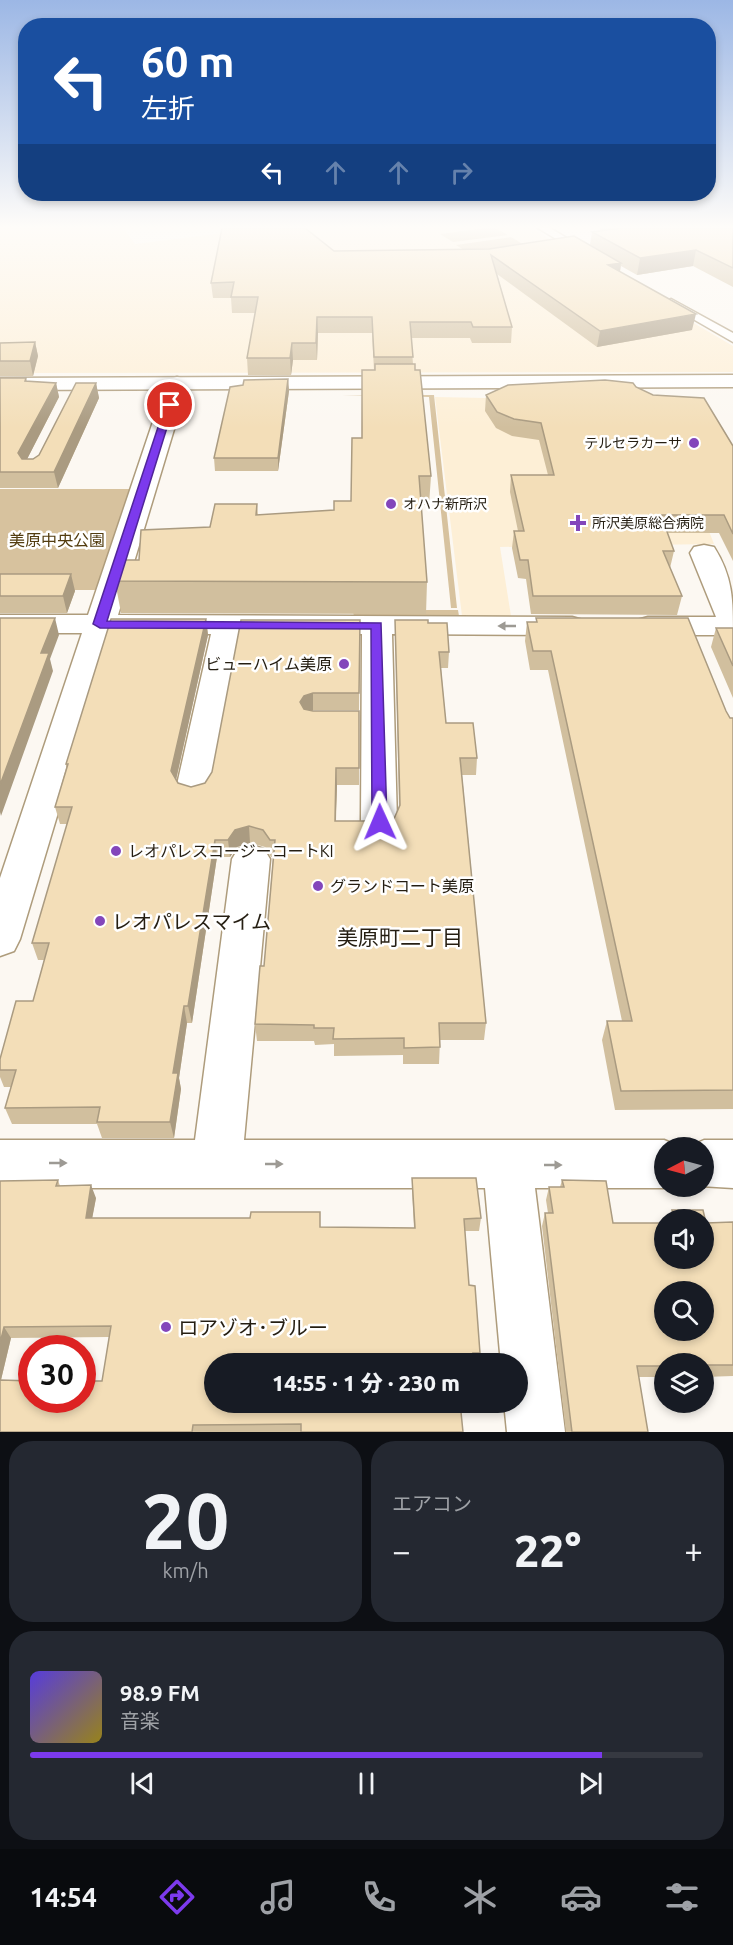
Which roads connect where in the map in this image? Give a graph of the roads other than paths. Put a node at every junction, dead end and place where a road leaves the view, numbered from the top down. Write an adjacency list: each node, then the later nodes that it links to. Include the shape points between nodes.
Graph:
1 (663, 297): 2 (lane)
2 (733, 338)
3 (733, 381): 5 (street)
4 (76, 383): 5 (street); 6 (street); 7 (lane)
5 (177, 383): 10 (street)
6 (0, 384)
7 (66, 402)
8 (704, 553): 12 (street)
9 (0, 624): 10 (street)
10 (100, 624): 11 (street); 17 (street)
11 (228, 624): 13 (street); 14 (street)
12 (733, 624): 13 (street, one-way to 13, via 695,636 610,626)
13 (377, 626): 15 (street, via 368,719)
14 (194, 789)
15 (380, 822)
16 (251, 860): 18 (street)
17 (0, 939)
18 (217, 1163): 19 (street, one-way to 18); 23 (street, one-way to 23)
19 (0, 1164)
20 (654, 1164): 23 (street, one-way to 20)
21 (714, 1164): 22 (street)
22 (733, 1164)
23 (508, 1165): 24 (street)
24 (536, 1432)

